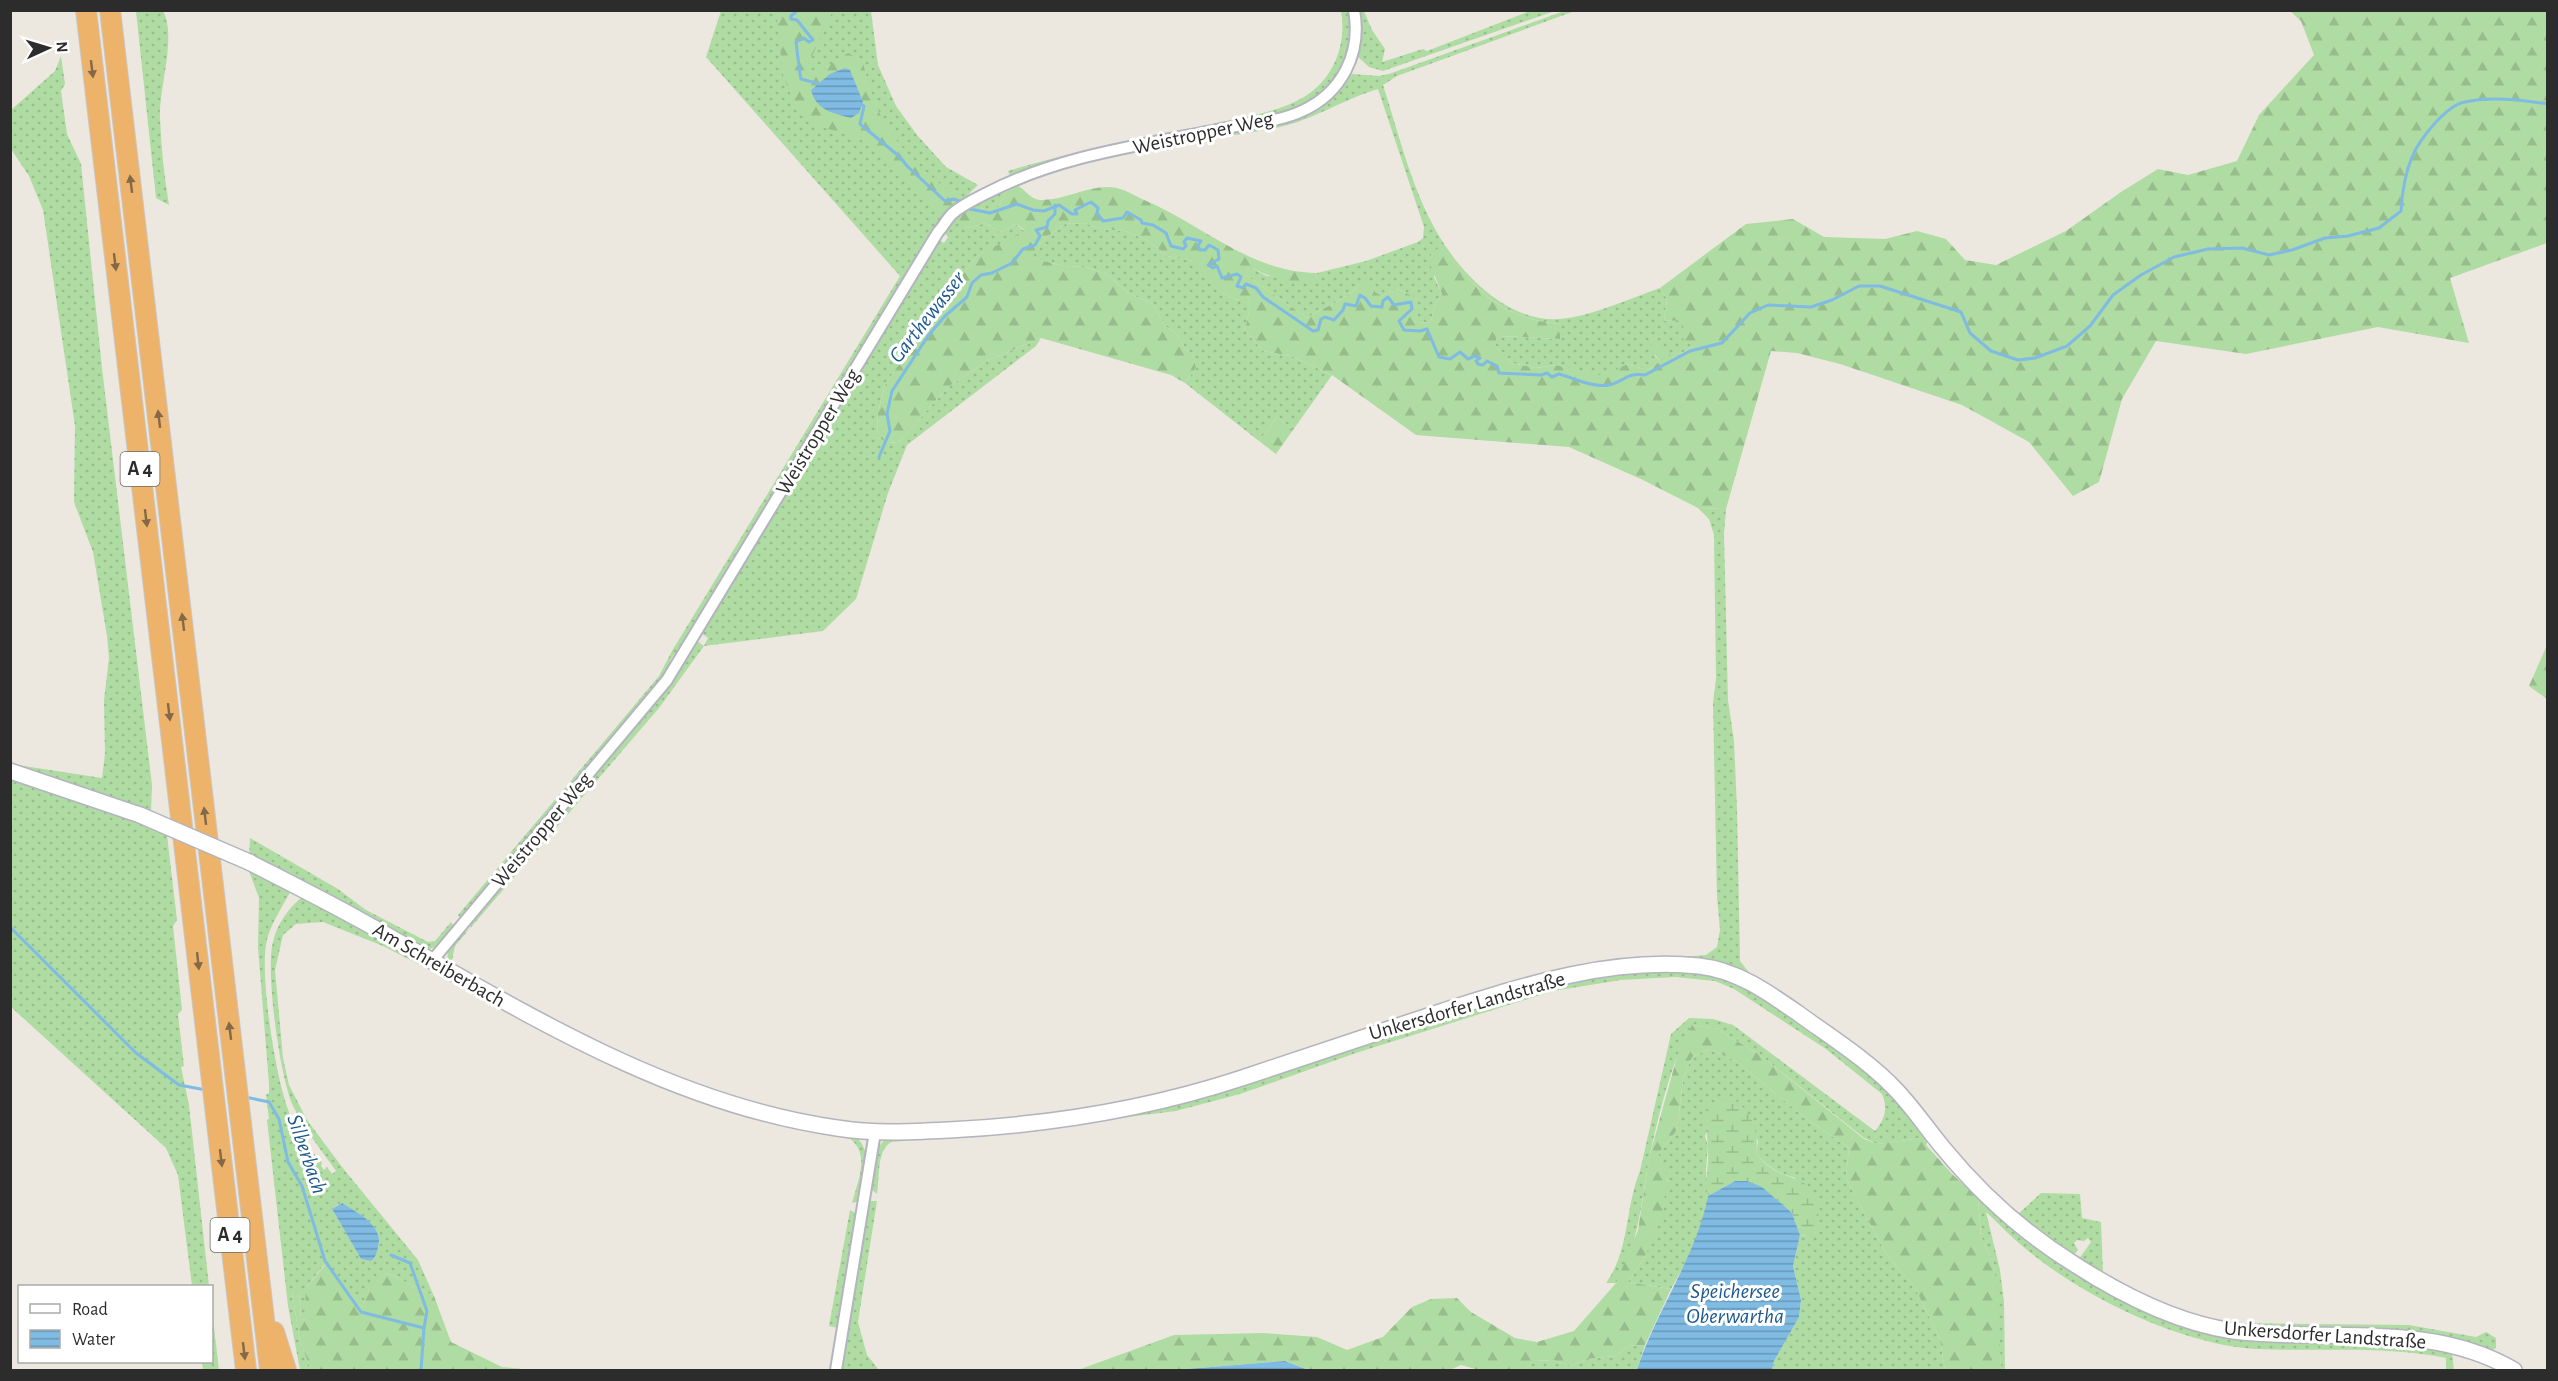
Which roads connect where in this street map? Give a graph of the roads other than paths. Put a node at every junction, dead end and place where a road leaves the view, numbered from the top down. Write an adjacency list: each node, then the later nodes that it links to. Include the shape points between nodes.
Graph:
1 (86, 10): 8 (highway, A 4, one-way to 8)
2 (110, 10): 7 (highway, A 4, one-way to 2)
3 (1353, 10): 5 (street, Weistropper Weg, via 1356,34 1350,63 1336,87 1301,112 1056,164 1005,184 952,215 938,232 667,680)
4 (10, 771): 5 (street, Am Schreiberbach, bridge, via 140,815 249,862)
5 (431, 962): 6 (street, Am Schreiberbach, via 559,1031 651,1074 787,1119)
6 (875, 1132): 11 (street); 12 (street, Unkersdorfer Landstraße, via 1001,1127 1133,1106 1237,1080 1550,979 1621,968 1708,967 1759,987 1861,1059 1893,1087 1949,1155 2014,1221 2073,1264 2135,1299 2193,1322 2227,1330 2402,1337 2449,1344)
7 (261, 1296): 9 (highway, A 4); 10 (highway)
8 (246, 1371)
9 (270, 1371)
10 (286, 1371)
11 (837, 1371)
12 (2514, 1371)

